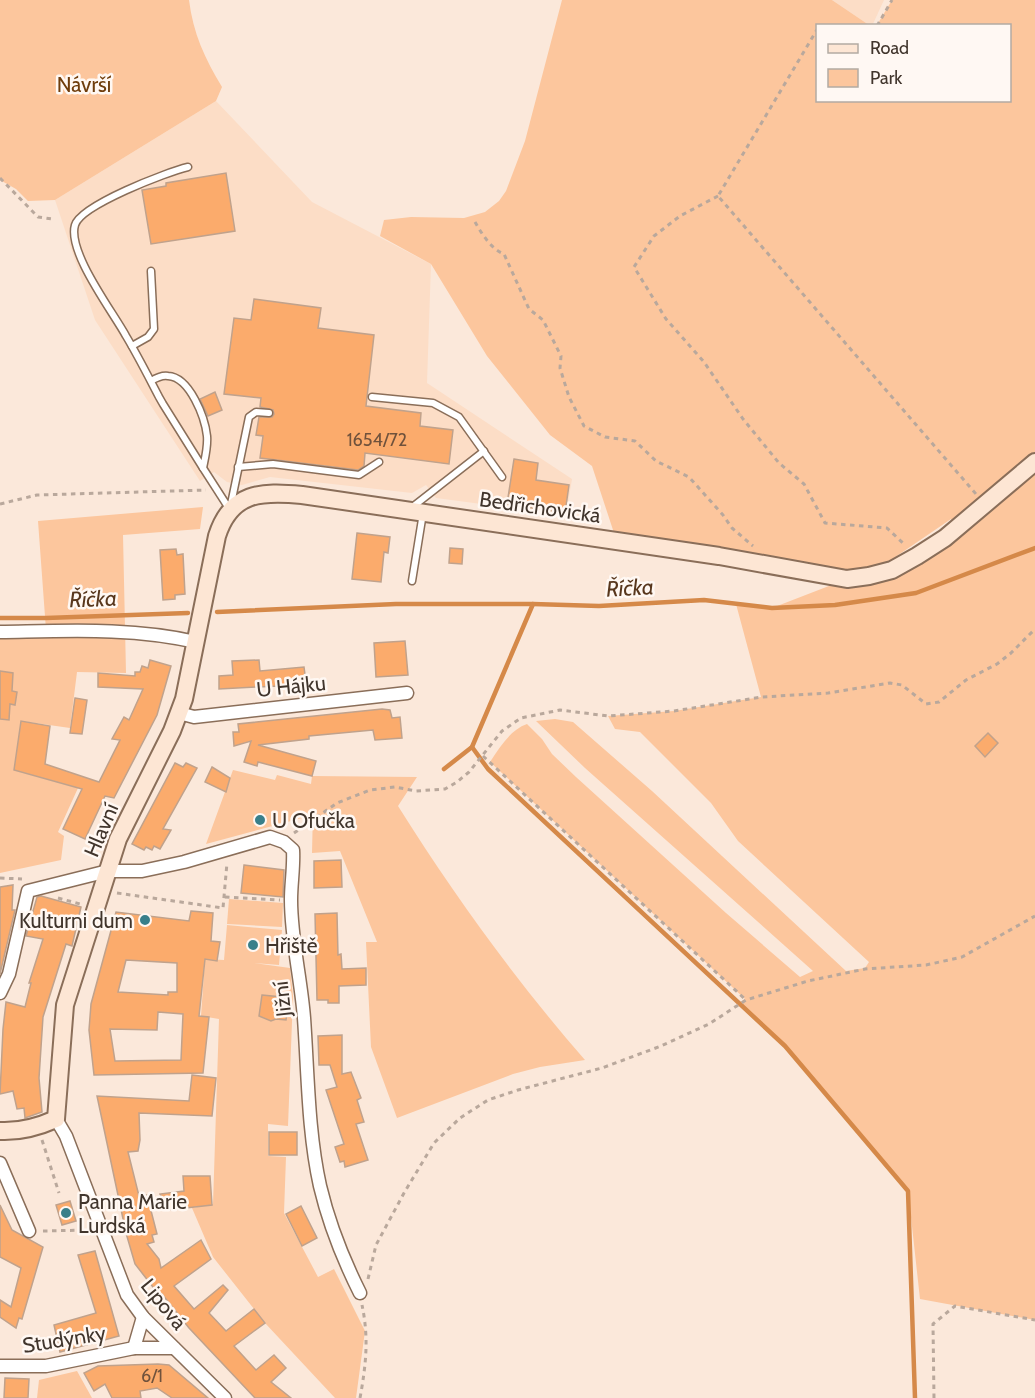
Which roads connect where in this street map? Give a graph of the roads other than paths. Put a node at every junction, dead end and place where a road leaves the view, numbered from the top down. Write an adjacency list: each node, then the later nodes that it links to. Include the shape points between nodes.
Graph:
1 (188, 167): 3 (lane, via 96,205 82,214 75,225 75,239 86,268)
2 (151, 271): 3 (lane, via 154,329)
3 (132, 346): 4 (lane)
4 (150, 381): 11 (lane); 11 (lane, via 172,376 190,392 206,432)
5 (372, 397): 7 (lane, via 436,405 462,420)
6 (269, 413): 10 (lane, via 256,412 249,417)
7 (483, 451): 12 (lane); 14 (lane)
8 (379, 462): 10 (lane, via 359,475 273,464)
9 (1035, 462): 14 (street, Bedřichovická, via 945,538 917,556 892,570 846,579)
10 (238, 467): 13 (lane)
11 (203, 468): 13 (lane)
12 (501, 477)
13 (230, 510): 14 (street, Bedřichovická, via 247,498 270,493); 17 (street, Hlavní, via 217,537)
14 (415, 511): 15 (lane)
15 (412, 581)
16 (0, 632): 17 (street, via 99,630)
17 (196, 642): 19 (street, Hlavní)
18 (407, 693): 19 (street, U Hájku, via 194,717)
19 (179, 713): 20 (street, Hlavní, via 117,839)
20 (108, 871): 21 (street, via 28,891 9,974); 22 (street, Hlavní, via 107,896 65,1005); 26 (street, Jižní, via 142,871 270,837 293,850 291,901 320,1185 337,1243)
21 (0, 993)
22 (56, 1119): 23 (street, via 38,1127); 27 (street, Lipová, via 128,1295)
23 (0, 1131)
24 (0, 1163): 25 (street)
25 (29, 1231)
26 (360, 1293)
27 (143, 1317): 28 (street, Studýnky); 29 (street, Lipová)
28 (134, 1348): 29 (street, Studýnky); 30 (street, Studýnky, via 46,1366)
29 (174, 1348): 31 (street, Lipová)
30 (0, 1366)
31 (225, 1398)

